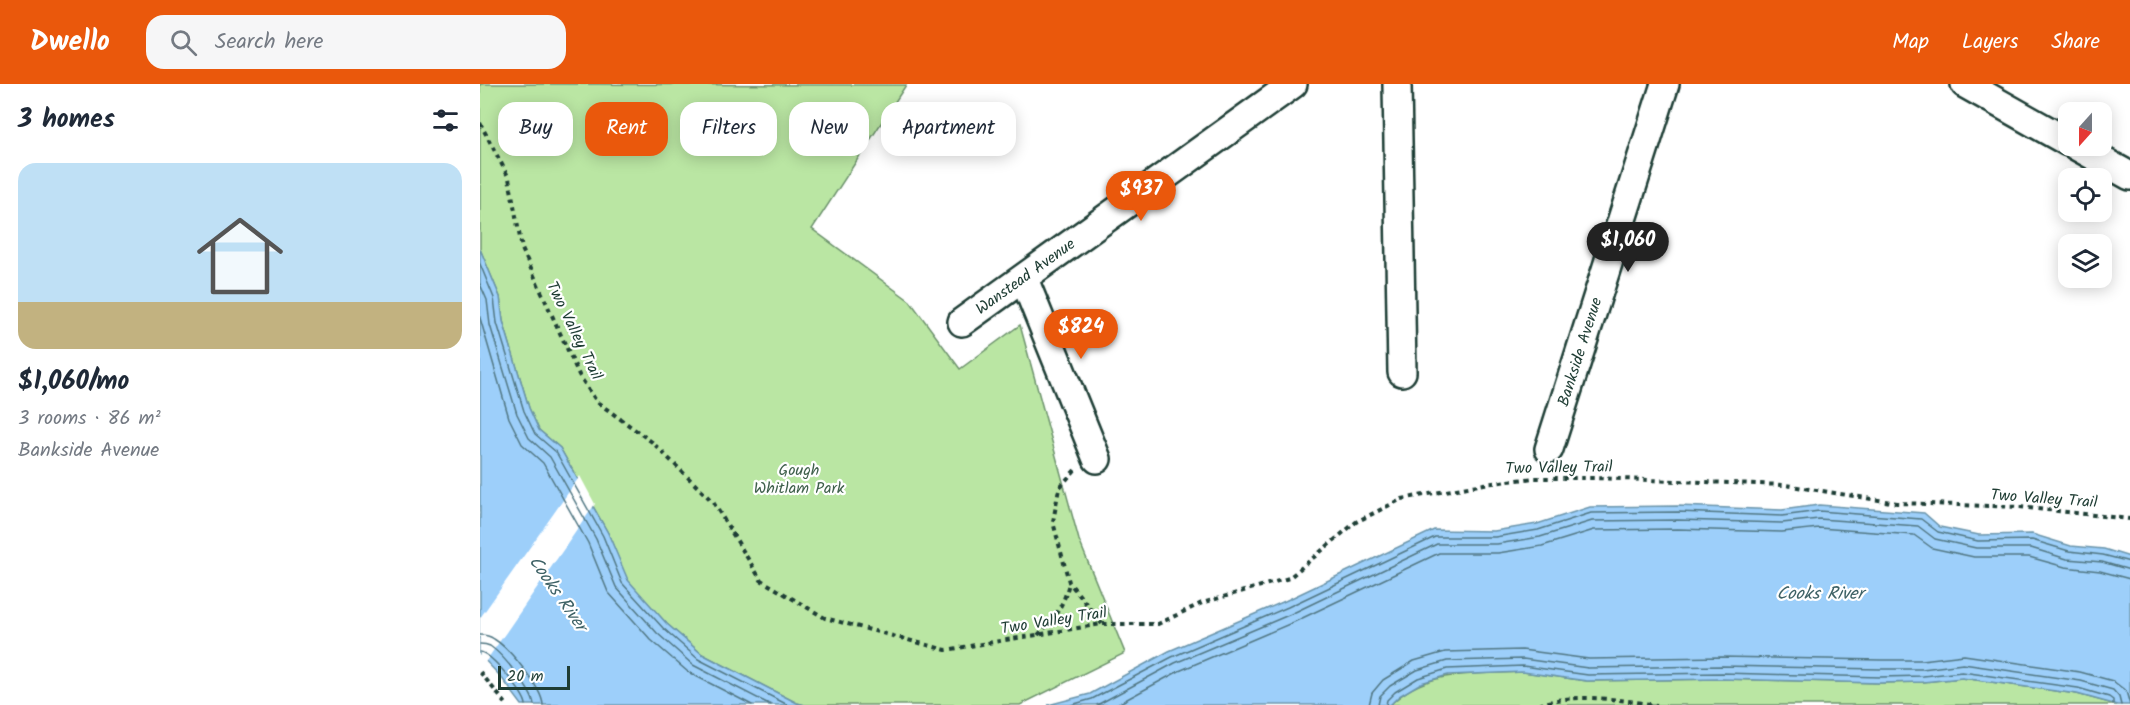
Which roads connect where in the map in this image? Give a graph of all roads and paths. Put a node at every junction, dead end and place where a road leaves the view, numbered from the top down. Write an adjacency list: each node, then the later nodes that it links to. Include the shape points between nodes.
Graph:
1 (1293, 84): 9 (street, Wanstead Avenue)
2 (1397, 84): 11 (street)
3 (1665, 84): 12 (street, Bankside Avenue)
4 (1965, 84): 6 (street)
5 (480, 123): 17 (path, Two Valley Trail, via 508,178 522,249 579,375 597,402 652,442 713,502 761,580 825,618 946,650)
6 (2058, 136)
7 (2094, 156): 8 (street)
8 (2130, 176)
9 (1024, 279): 10 (street, Wanstead Avenue); 13 (street)
10 (962, 322)
11 (1402, 372)
12 (1549, 449)
13 (1097, 459): 15 (path, via 1078,467 1059,488 1053,522)
14 (2130, 519): 16 (path, Two Valley Trail, via 2020,507 1897,503 1785,485 1594,478 1484,483 1401,499 1356,522 1288,578 1202,603 1153,625)
15 (1069, 582): 16 (path); 17 (path, via 1057,615)
16 (1102, 624): 17 (path, Two Valley Trail)
17 (1038, 635)
18 (480, 672): 19 (path)
19 (507, 705)
20 (1539, 705): 21 (path, via 1552,700 1614,698)
21 (1657, 705)

